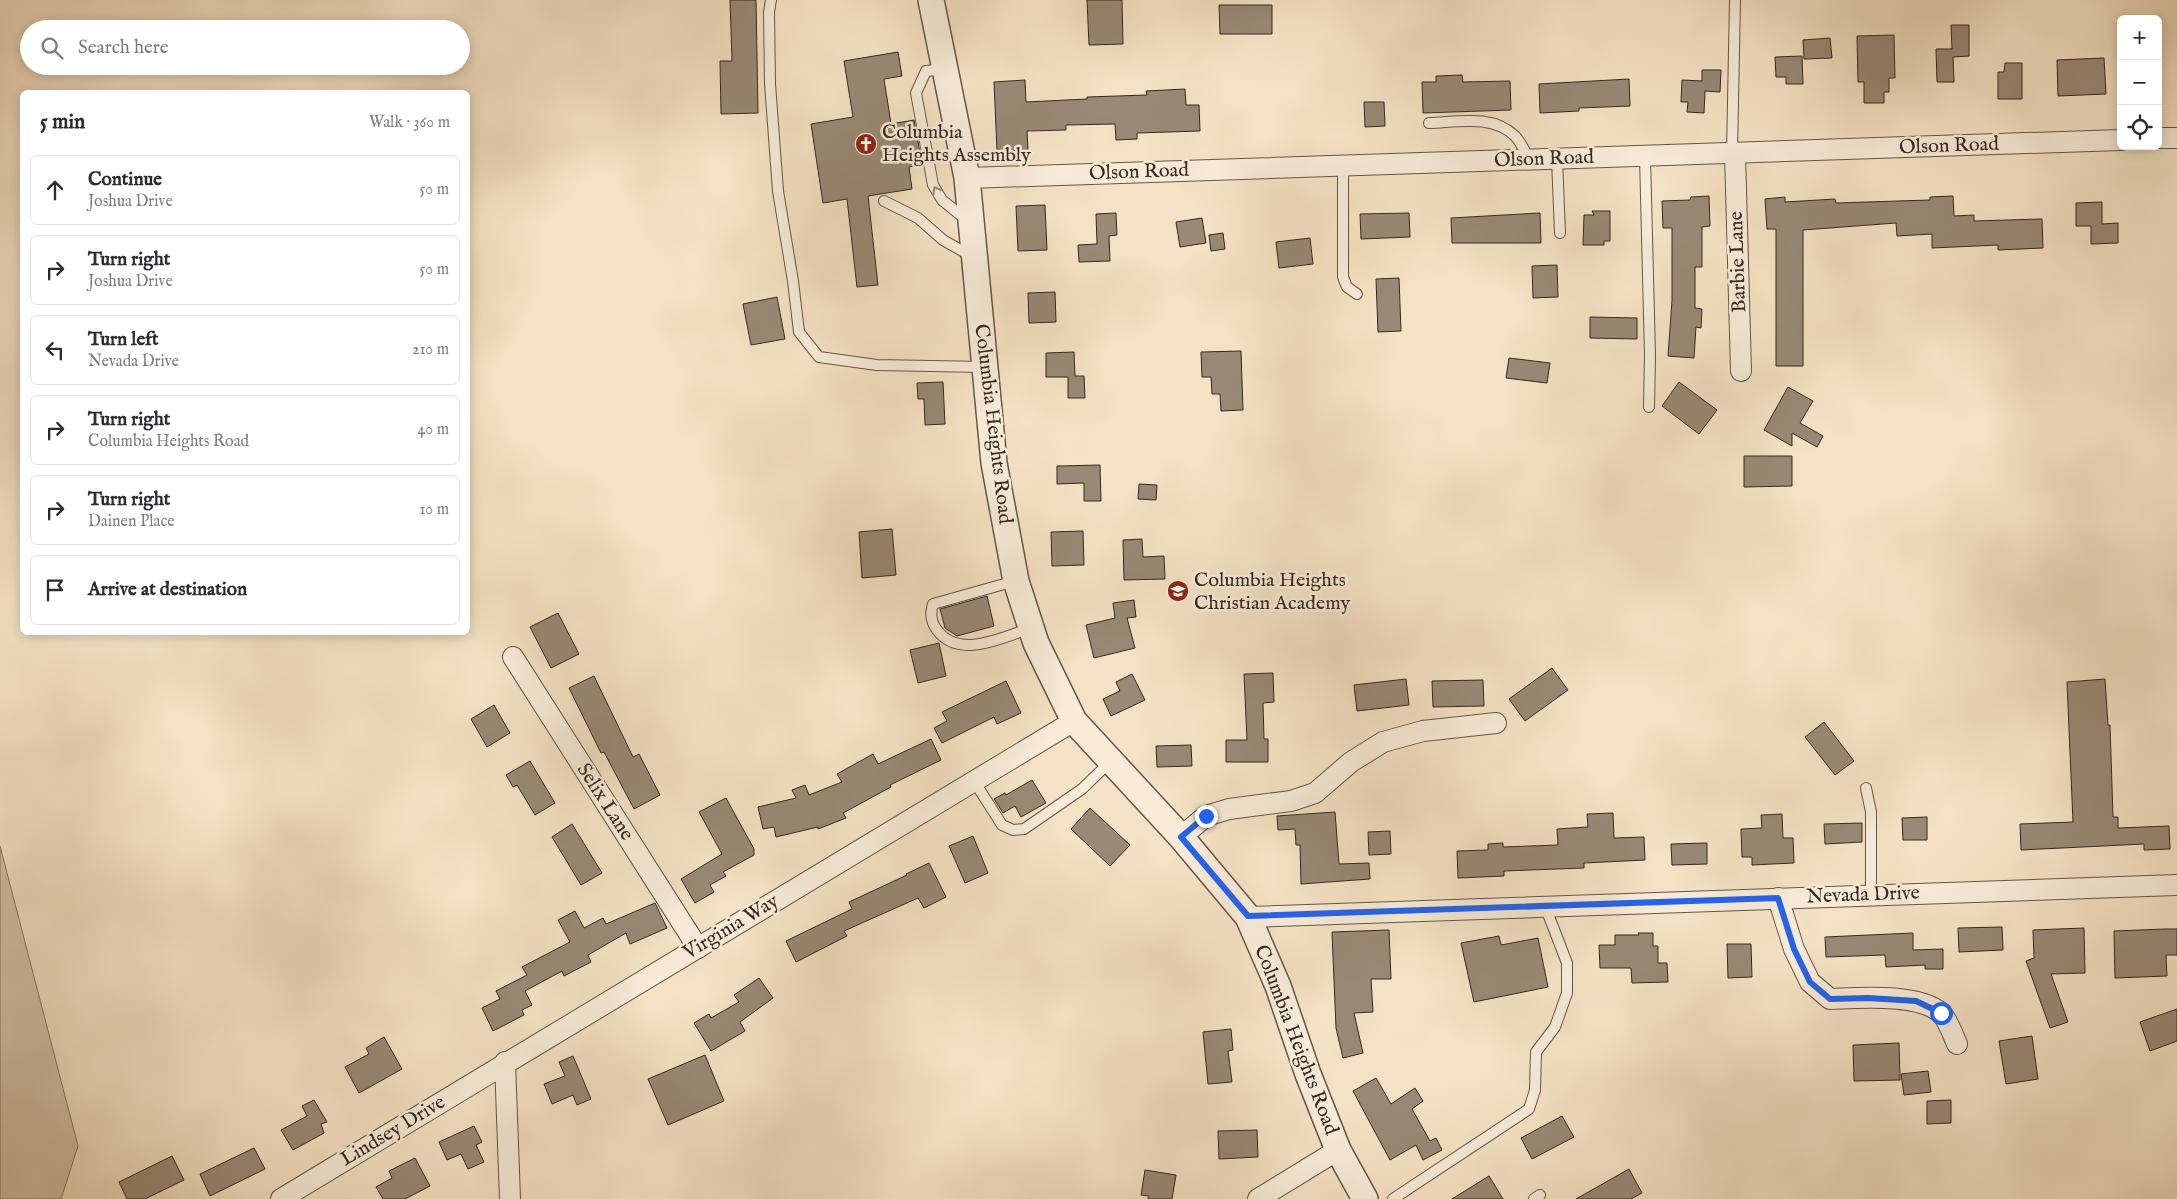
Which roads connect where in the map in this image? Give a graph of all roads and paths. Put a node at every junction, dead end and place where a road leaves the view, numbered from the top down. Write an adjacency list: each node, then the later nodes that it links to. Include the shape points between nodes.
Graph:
1 (771, 0): 20 (lane, via 770,84 778,191 799,332 819,357 878,365)
2 (931, 0): 4 (street, Columbia Heights Road)
3 (1735, 0): 9 (lane)
4 (945, 68): 14 (street, Columbia Heights Road); 16 (lane, one-way to 4, via 942,200 932,185 916,93 926,71)
5 (1430, 123): 11 (lane, via 1489,122 1504,127 1517,137)
6 (2162, 138): 7 (street)
7 (2177, 138)
8 (2117, 140): 9 (street, Olson Road)
9 (1734, 153): 10 (street, Olson Road); 21 (street, Barbie Lane)
10 (1645, 156): 12 (street, Olson Road); 22 (lane, via 1650,356)
11 (1529, 159): 12 (street, Olson Road); 13 (street, Olson Road)
12 (1557, 159): 17 (lane)
13 (1343, 165): 14 (street, Olson Road); 19 (lane, via 1343,277 1347,287)
14 (967, 178): 16 (street, Columbia Heights Road)
15 (884, 201): 18 (lane, via 918,218 943,240)
16 (971, 224): 18 (street, Columbia Heights Road)
17 (1560, 233)
18 (974, 258): 20 (street, Columbia Heights Road)
19 (1357, 294)
20 (984, 367): 23 (street, Columbia Heights Road, via 994,463)
21 (1741, 371)
22 (1648, 407)
23 (1016, 581): 24 (street, Columbia Heights Road); 24 (lane, via 933,604 930,613 944,639 961,645 981,644)
24 (1031, 628): 26 (street, Columbia Heights Road)
25 (513, 657): 37 (street, Selix Lane)
26 (1074, 721): 28 (street, Columbia Heights Road); 29 (street, Virginia Way)
27 (1496, 724): 31 (street, via 1423,731 1383,742 1351,762 1315,793 1291,801 1229,809 1206,816)
28 (1111, 761): 29 (lane, via 1082,789 1024,828 1013,830 1002,825); 31 (street, Columbia Heights Road)
29 (974, 781): 37 (street, Virginia Way)
30 (1866, 788): 33 (lane, via 1871,812)
31 (1181, 837): 36 (street, Columbia Heights Road)
32 (2177, 885): 33 (street, Nevada Drive)
33 (1871, 895): 34 (street, Nevada Drive)
34 (1778, 898): 35 (street, Nevada Drive); 38 (street, via 1794,949 1810,982 1830,999 1916,1001 1941,1013)
35 (1545, 906): 36 (street, Nevada Drive); 45 (lane, via 1567,963 1568,993 1555,1027 1536,1052 1535,1090 1529,1109)
36 (1248, 916): 40 (street, Columbia Heights Road, via 1278,986)
37 (698, 948): 39 (street, Virginia Way)
38 (1958, 1044)
39 (505, 1062): 41 (street, Lindsey Drive); 42 (street)
40 (1338, 1150): 43 (street); 44 (street, Columbia Heights Road)
41 (281, 1199)
42 (510, 1199)
43 (1258, 1199)
44 (1365, 1199)
45 (1393, 1199)

